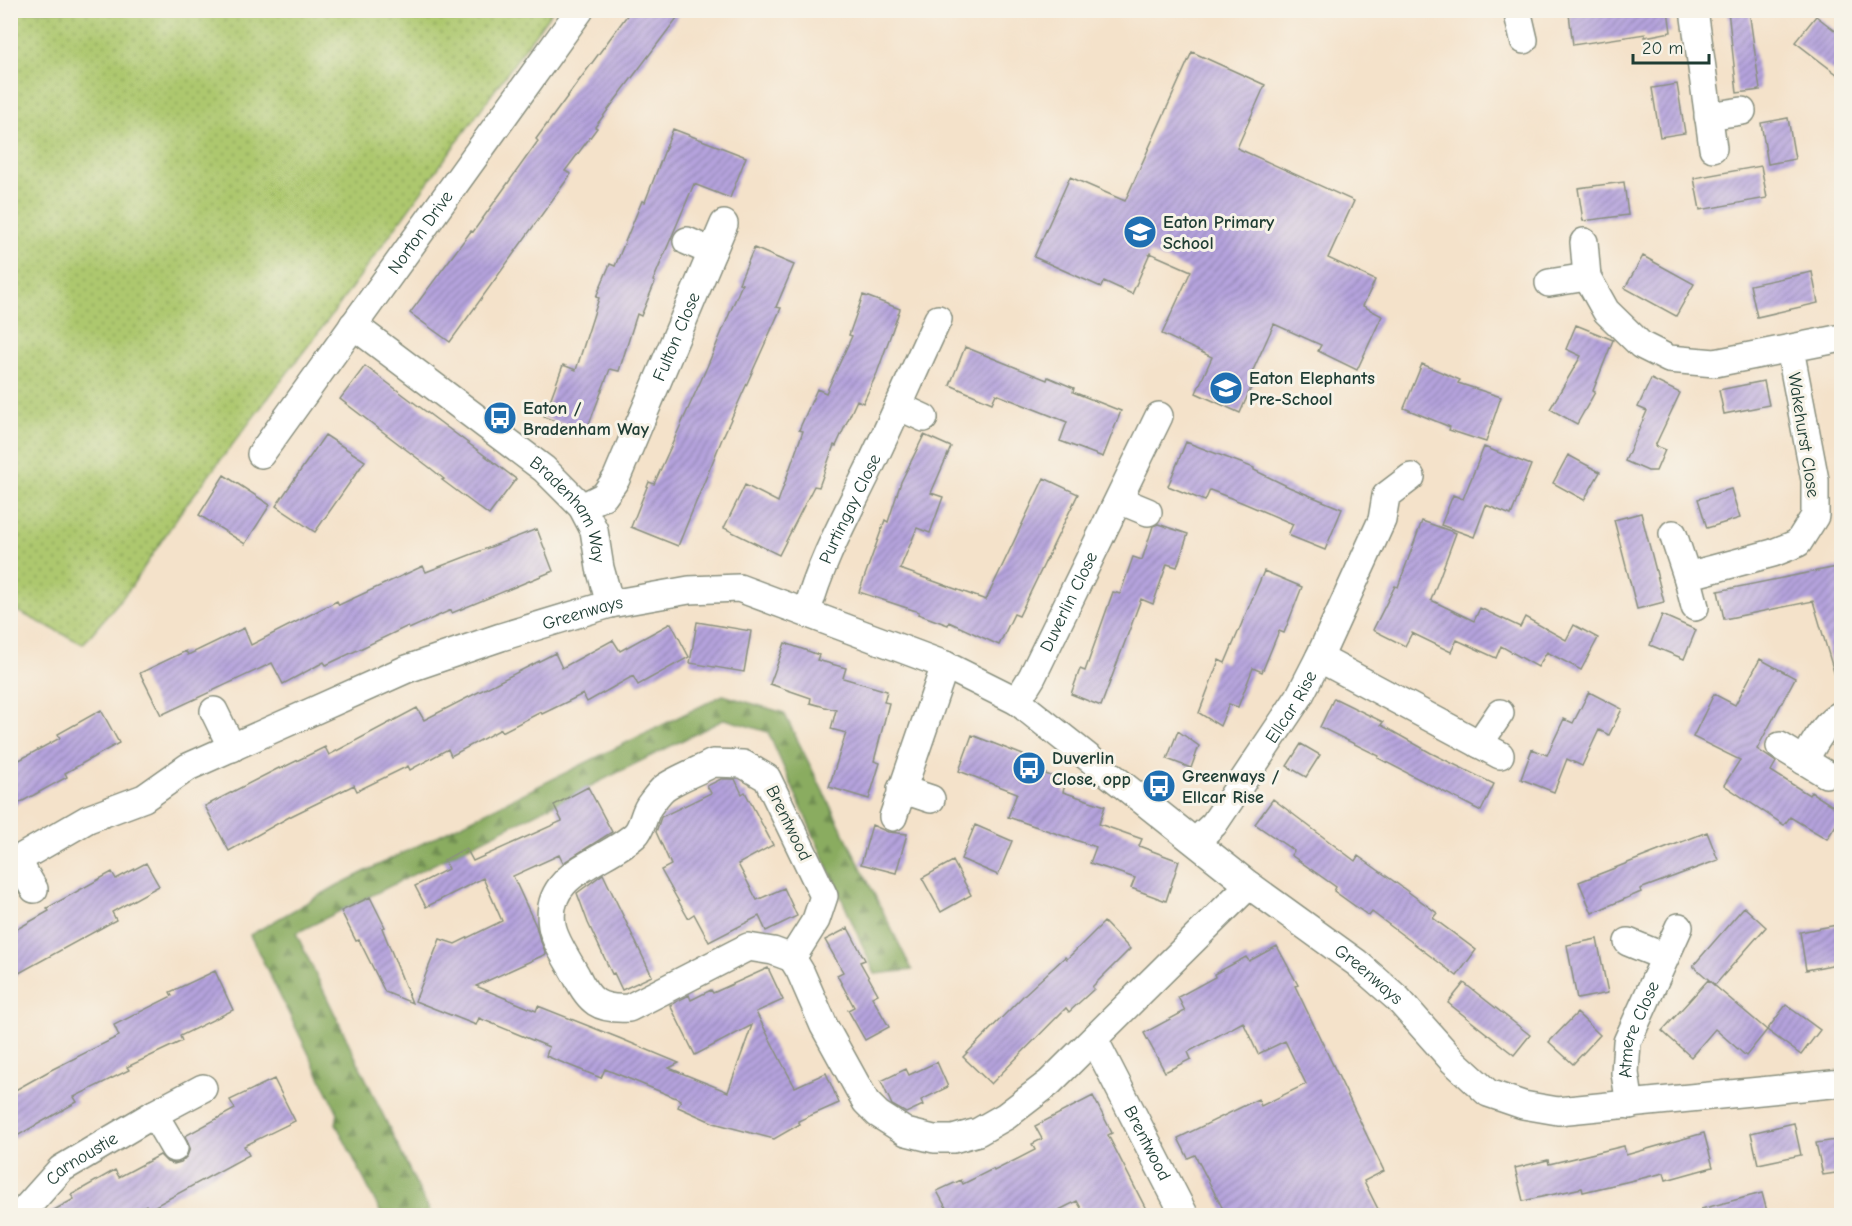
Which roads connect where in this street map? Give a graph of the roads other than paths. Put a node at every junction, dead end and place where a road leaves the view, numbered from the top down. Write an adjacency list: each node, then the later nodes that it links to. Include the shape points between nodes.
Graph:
1 (580, 10): 15 (street, Norton Drive)
2 (1517, 10): 4 (street)
3 (1694, 10): 6 (street)
4 (1524, 40)
5 (1742, 111): 6 (street)
6 (1708, 116): 7 (street)
7 (1713, 148)
8 (724, 224): 11 (street, Fulton Close)
9 (687, 241): 11 (street)
10 (1584, 242): 12 (street, Wakehurst Close)
11 (712, 252): 24 (street, Fulton Close, via 616,479 604,496)
12 (1587, 277): 13 (street); 17 (street, Wakehurst Close, via 1606,311 1641,345 1669,359 1714,363)
13 (1549, 284)
14 (938, 319): 18 (street, Purtingay Close)
15 (353, 325): 21 (street, Norton Drive); 24 (street, Bradenham Way, via 544,469)
16 (1842, 338): 17 (street, Wakehurst Close)
17 (1790, 349): 27 (street, Wakehurst Close, via 1815,480 1815,516 1798,543)
18 (898, 406): 20 (street); 30 (street, Purtingay Close, via 815,581)
19 (1159, 416): 23 (street, Duverlin Close)
20 (924, 418)
21 (261, 454)
22 (1411, 477): 31 (street, Ellcar Rise, via 1381,490 1382,520)
23 (1119, 500): 25 (street); 33 (street, Duverlin Close)
24 (582, 507): 28 (street, Bradenham Way, via 594,530)
25 (1148, 512)
26 (1673, 534): 27 (street)
27 (1687, 576): 29 (street)
28 (610, 604): 30 (street, Greenways, via 689,590 739,588); 38 (street, Greenways, via 407,669)
29 (1695, 607)
30 (807, 612): 32 (street, Greenways)
31 (1319, 658): 35 (street, Ellcar Rise, via 1490,750); 42 (street, Ellcar Rise, via 1299,697 1214,824)
32 (945, 665): 33 (street, Greenways); 39 (street)
33 (1017, 700): 42 (street, Greenways)
34 (214, 711): 38 (street)
35 (1500, 713)
36 (1842, 714): 37 (street, via 1834,717 1820,735 1815,768)
37 (1780, 746)
38 (232, 748): 43 (street, Greenways, via 188,767 144,798 88,819)
39 (902, 789): 40 (street); 41 (street)
40 (931, 800)
41 (893, 817)
42 (1196, 841): 44 (street, Greenways)
43 (14, 862): 45 (street)
44 (1250, 885): 50 (street); 53 (street, Greenways, via 1357,963 1488,1093 1558,1111)
45 (34, 889)
46 (1679, 927): 48 (street, Atmere Close)
47 (1628, 942): 48 (street, Atmere Close)
48 (1665, 957): 53 (street, Atmere Close, via 1627,1042 1625,1073)
49 (792, 958): 49 (street, Brentwood, via 748,947 629,1008 601,1006 583,989 552,928 551,906 560,886 638,832 647,809 664,788 713,763 743,764 767,778 824,896 816,920); 50 (street, via 866,1102 906,1132 953,1139 978,1132 1049,1083)
50 (1094, 1039): 57 (street, Brentwood)
51 (1842, 1083): 53 (street, Greenways)
52 (203, 1088): 54 (street, Carnoustie)
53 (1630, 1105)
54 (154, 1114): 55 (street); 56 (street, Carnoustie, via 61,1169)
55 (174, 1148)
56 (19, 1215)
57 (1185, 1215)

